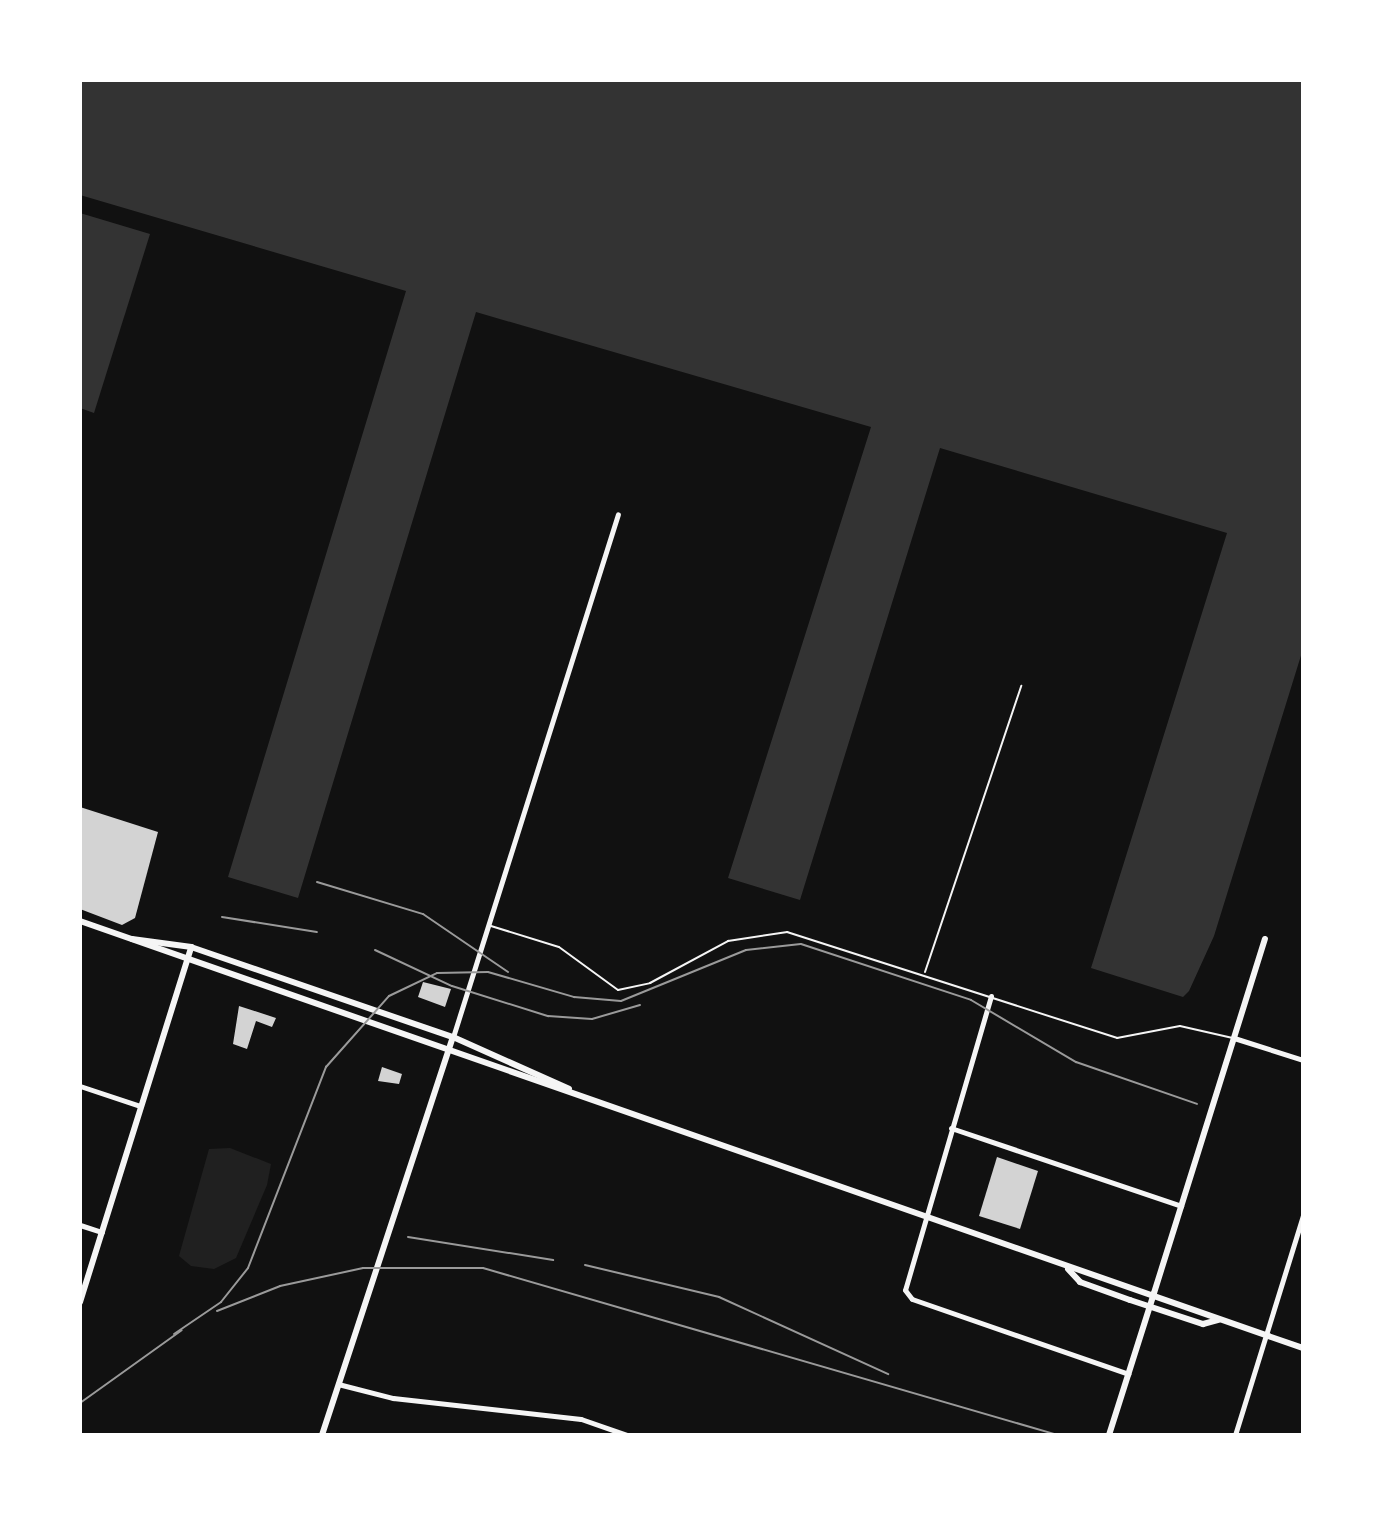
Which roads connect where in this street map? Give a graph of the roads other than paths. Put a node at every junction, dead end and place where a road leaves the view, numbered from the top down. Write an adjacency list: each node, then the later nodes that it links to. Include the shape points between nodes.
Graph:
1 (618, 514): 4 (street)
2 (1021, 686): 9 (lane)
3 (80, 921): 5 (main road)
4 (490, 925): 9 (lane, via 559,947 618,990 650,983 728,941 772,933 820,937); 11 (street)
5 (132, 939): 7 (main road); 8 (main road)
6 (1265, 939): 12 (main road)
7 (191, 947): 8 (main road); 11 (main road)
8 (188, 962): 13 (main road); 17 (main road)
9 (925, 973): 10 (lane)
10 (991, 996): 12 (lane, via 1117,1038 1189,1026); 18 (street)
11 (453, 1037): 13 (main road); 16 (main road)
12 (1234, 1038): 14 (street); 19 (main road)
13 (448, 1052): 16 (main road); 32 (main road)
14 (1303, 1060)
15 (80, 1086): 17 (street)
16 (574, 1092): 21 (main road)
17 (140, 1106): 23 (main road)
18 (951, 1128): 19 (street); 21 (street)
19 (1181, 1206): 25 (main road)
20 (1303, 1215): 29 (street)
21 (923, 1221): 24 (main road); 31 (street, via 907,1295)
22 (80, 1225): 23 (street)
23 (102, 1232): 26 (main road)
24 (1068, 1269): 25 (main road); 27 (main road, via 1080,1282)
25 (1154, 1293): 27 (main road); 28 (main road)
26 (80, 1302)
27 (1149, 1306): 28 (main road, via 1203,1324); 31 (main road)
28 (1218, 1320): 29 (main road)
29 (1266, 1336): 30 (main road); 36 (street)
30 (1303, 1348)
31 (1128, 1374): 35 (main road)
32 (338, 1384): 33 (main road); 34 (street, via 393,1398 581,1419)
33 (322, 1435)
34 (627, 1435)
35 (1109, 1435)
36 (1235, 1435)

